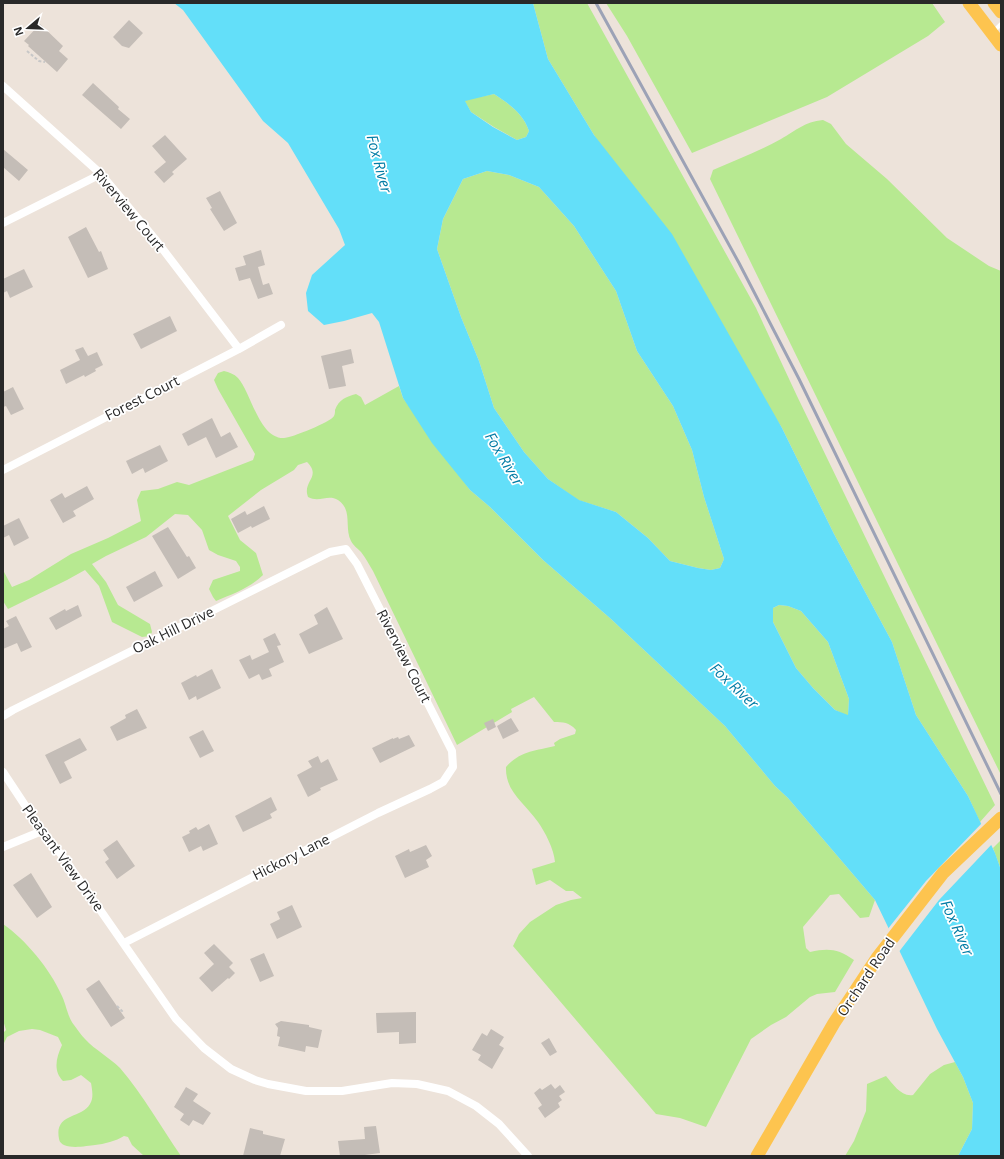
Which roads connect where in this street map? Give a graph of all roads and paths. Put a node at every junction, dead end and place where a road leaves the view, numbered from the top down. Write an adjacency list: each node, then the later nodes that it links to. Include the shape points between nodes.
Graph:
1 (969, 3): 4 (main road)
2 (994, 3): 3 (main road)
3 (1001, 12)
4 (997, 29): 5 (main road)
5 (1001, 45)
6 (28, 51): 7 (path, via 39,61)
7 (45, 62)
8 (3, 86): 9 (street, Riverview Court)
9 (101, 174): 10 (street); 12 (street, Riverview Court, via 155,239)
10 (3, 223)
11 (281, 325): 12 (street, Forest Court)
12 (239, 349): 13 (street, Forest Court)
13 (3, 470)
14 (346, 549): 15 (street, Oak Hill Drive, via 330,552); 16 (street, Riverview Court, via 357,564 452,751)
15 (3, 716)
16 (453, 767): 21 (street, Hickory Lane, via 443,782 430,789)
17 (3, 772): 19 (street, Pleasant View Drive)
18 (1001, 818): 25 (main road, Orchard Road, via 943,873 877,958 834,1023)
19 (42, 831): 20 (street); 21 (street, Pleasant View Drive)
20 (3, 847)
21 (124, 943): 24 (street, Pleasant View Drive, via 176,1019 204,1048 231,1069 268,1084 306,1091 342,1091 392,1083 417,1084 448,1091 476,1106 499,1124)
22 (117, 1006): 23 (path)
23 (123, 1012)
24 (528, 1156)
25 (757, 1156)

